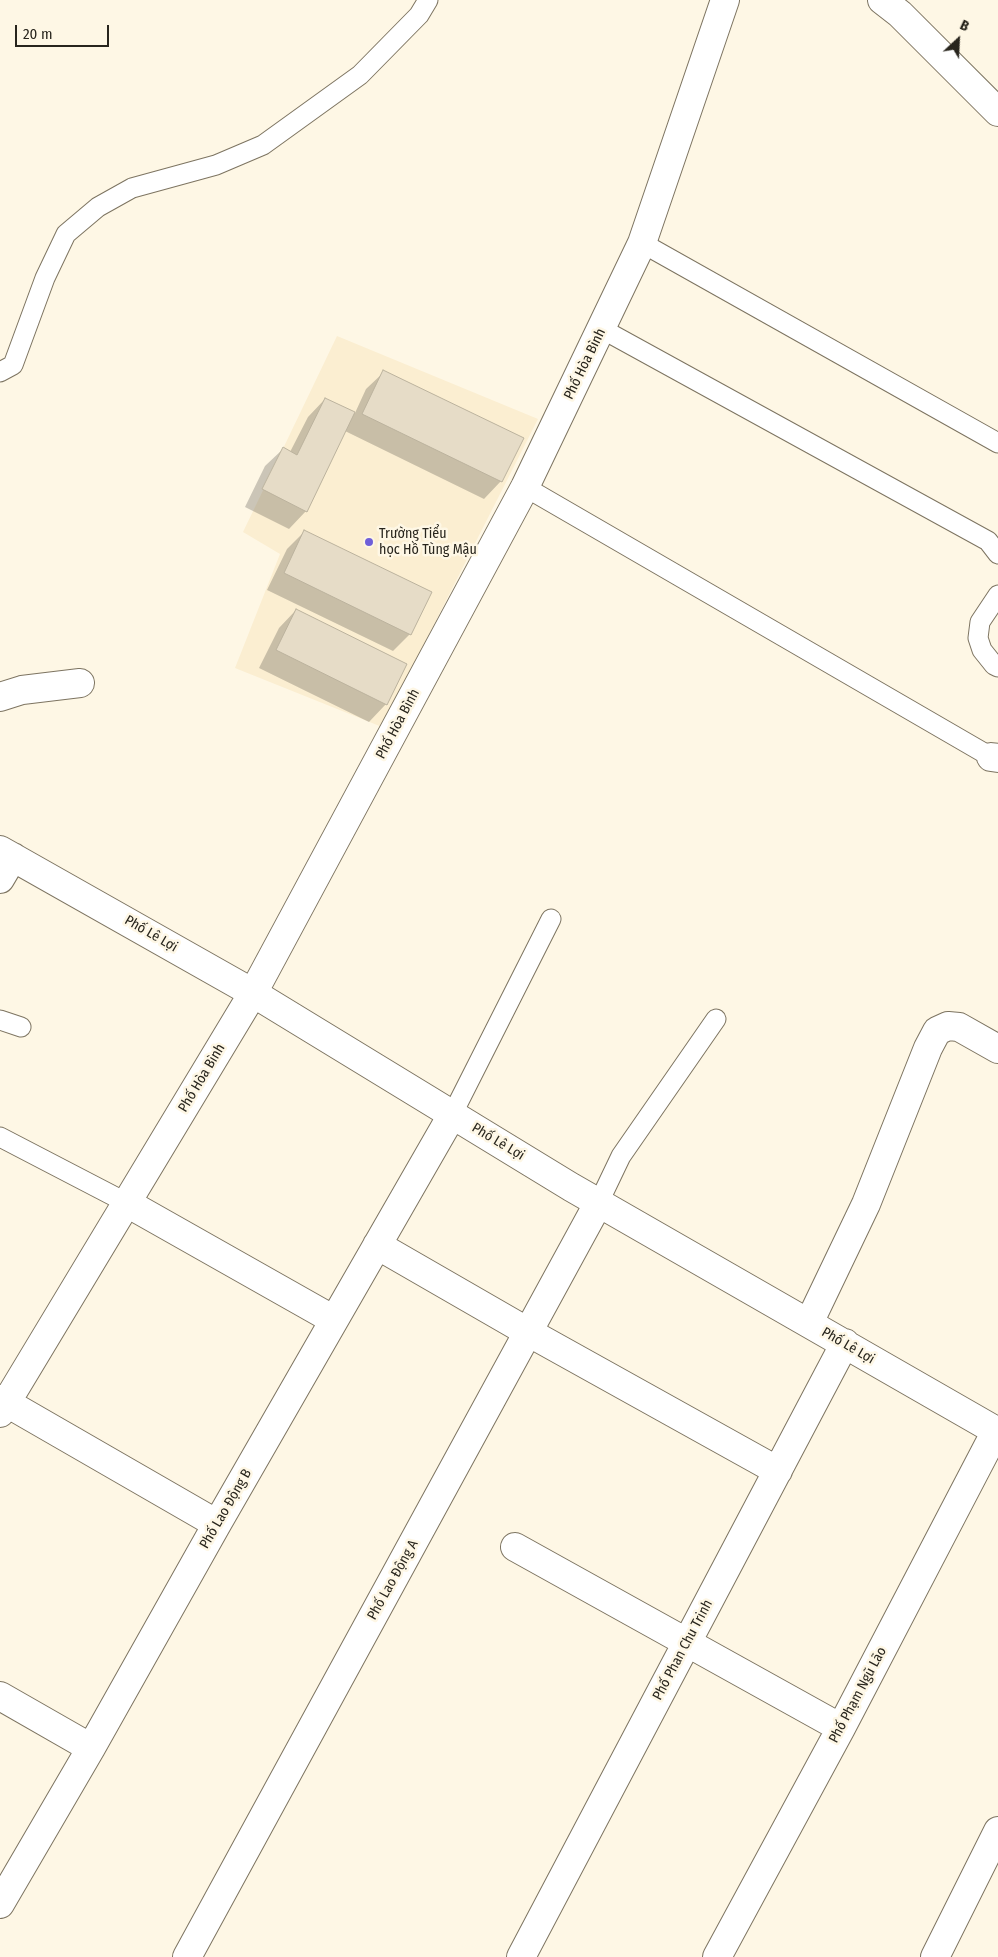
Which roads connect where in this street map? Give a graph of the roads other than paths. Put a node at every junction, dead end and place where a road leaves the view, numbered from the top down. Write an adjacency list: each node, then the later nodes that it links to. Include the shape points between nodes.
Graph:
1 (428, 0): 7 (lane, via 419,15 360,75 263,145 216,165 132,188 98,207 66,234 45,278 13,365)
2 (726, 0): 5 (street, Phố Hòa Bình)
3 (882, 0): 4 (street)
4 (998, 112)
5 (642, 243): 6 (street, Phố Hòa Bình); 8 (lane)
6 (602, 329): 9 (street, Phố Hòa Bình); 10 (lane, via 988,541)
7 (0, 372)
8 (998, 443)
9 (525, 487): 15 (lane); 18 (street, Phố Hòa Bình)
10 (998, 554)
11 (998, 595): 12 (lane, via 980,622 978,638 982,650)
12 (998, 667)
13 (80, 683): 14 (street, via 22,690)
14 (0, 697)
15 (994, 758)
16 (4, 862): 18 (street, Phố Lê Lợi)
17 (551, 919): 23 (lane)
18 (253, 993): 23 (street, Phố Lê Lợi); 26 (street, Phố Hòa Bình)
19 (716, 1019): 25 (lane, via 621,1156)
20 (0, 1020): 21 (lane)
21 (21, 1027)
22 (998, 1049): 29 (street, via 959,1027 937,1030 866,1204)
23 (452, 1115): 25 (street, Phố Lê Lợi); 27 (street, Phố Lao Động B)
24 (0, 1137): 26 (lane)
25 (599, 1202): 29 (street, Phố Lê Lợi); 30 (street, Phố Lao Động A)
26 (127, 1203): 28 (street); 32 (street, Phố Hòa Bình)
27 (377, 1245): 28 (street, Phố Lao Động B); 30 (street)
28 (334, 1320): 35 (street, Phố Lao Động B)
29 (809, 1323): 31 (street, Phố Lê Lợi)
30 (528, 1332): 34 (street); 43 (street, Phố Lao Động A)
31 (845, 1343): 33 (street, Phố Lê Lợi); 34 (street, Phố Phan Chu Trinh)
32 (2, 1405): 35 (street)
33 (997, 1431): 39 (street, Phố Phạm Ngũ Lão)
34 (778, 1472): 37 (street, Phố Phan Chu Trinh)
35 (217, 1524): 40 (street, Phố Lao Động B)
36 (515, 1547): 37 (street)
37 (688, 1642): 39 (street); 44 (street, Phố Phan Chu Trinh)
38 (0, 1696): 40 (street)
39 (841, 1728): 45 (street, Phố Phạm Ngũ Lão)
40 (91, 1748): 42 (street, Phố Lao Động B)
41 (998, 1831): 46 (street)
42 (0, 1904)
43 (187, 1957)
44 (521, 1957)
45 (717, 1957)
46 (935, 1957)

